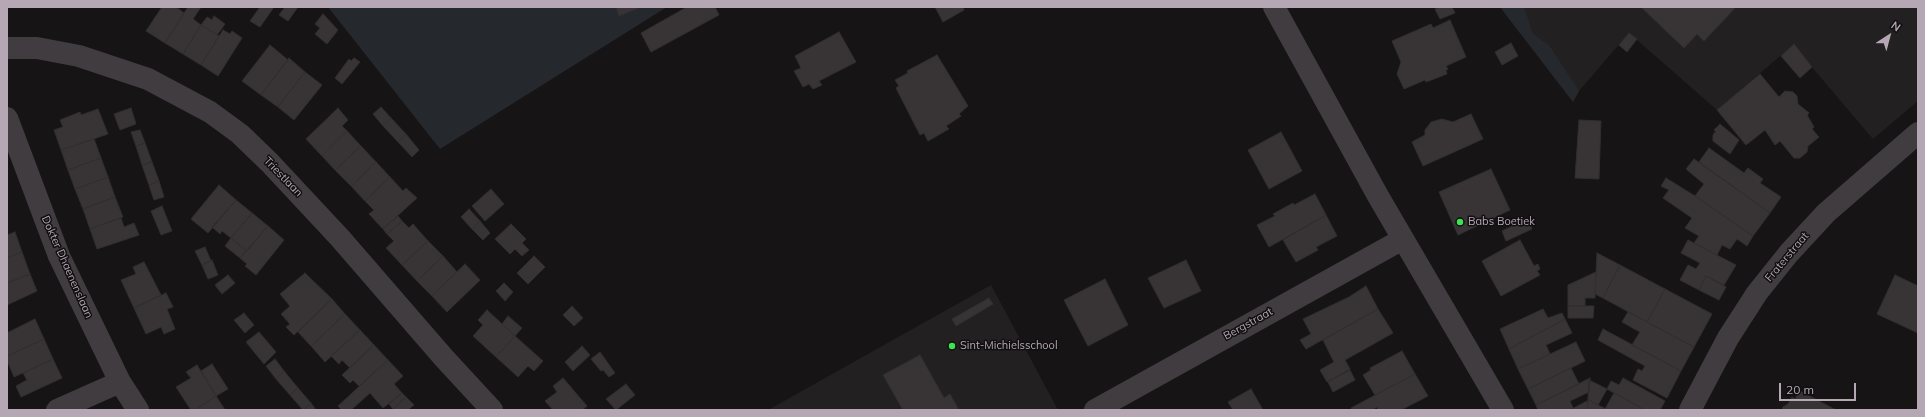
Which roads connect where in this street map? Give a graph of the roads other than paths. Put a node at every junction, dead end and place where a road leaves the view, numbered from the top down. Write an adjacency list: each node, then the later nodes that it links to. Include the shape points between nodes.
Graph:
1 (1274, 7): 5 (street)
2 (7, 48): 9 (street, Triestlaan, via 37,48 79,56 148,79 210,112 240,134 340,238)
3 (7, 118): 6 (street, Dokter Dhaenenslaan, via 59,256)
4 (1918, 133): 12 (street, Fraterstraat, via 1826,213 1789,253 1757,293 1732,332)
5 (1403, 239): 10 (street, Bergstraat); 11 (street)
6 (120, 382): 7 (street); 8 (street, Dokter Dhaenenslaan)
7 (56, 410)
8 (138, 410)
9 (492, 410)
10 (1094, 410)
11 (1503, 410)
12 (1690, 410)

